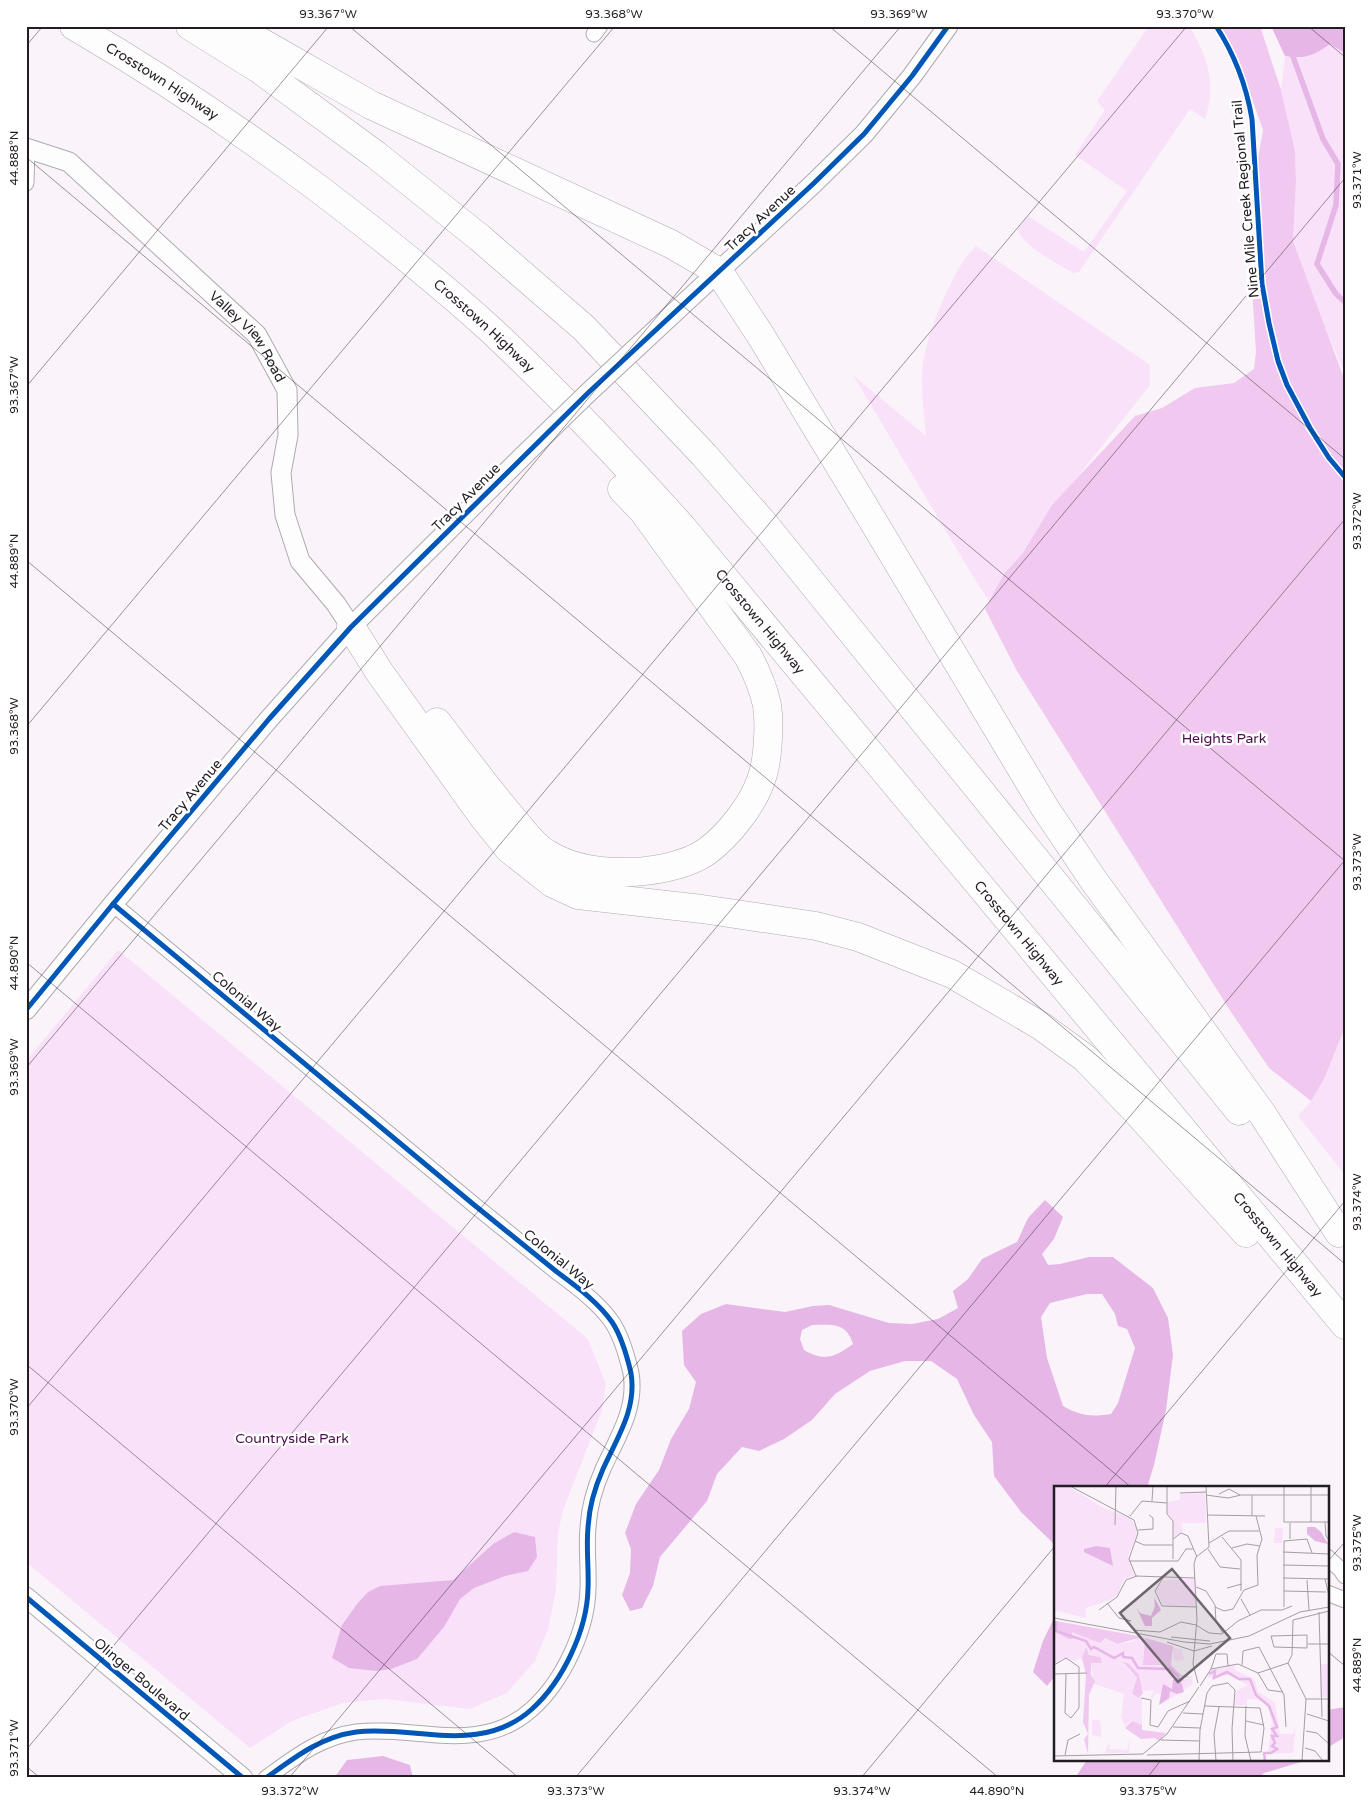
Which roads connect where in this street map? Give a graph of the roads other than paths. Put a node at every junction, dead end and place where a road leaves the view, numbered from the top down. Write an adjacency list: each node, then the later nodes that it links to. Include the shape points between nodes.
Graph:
1 (74, 26): 8 (highway, Crosstown Highway, via 136,62 245,135 365,224)
2 (190, 26): 12 (highway, via 259,69 376,155 480,238 584,328 766,526)
3 (233, 26): 7 (highway, via 371,104 671,244)
4 (948, 26): 7 (street, Tracy Avenue, via 864,134)
5 (27, 148): 6 (street); 9 (street, Valley View Road, via 69,162 257,335 287,390 288,435 281,473 285,515 300,561)
6 (26, 183)
7 (719, 272): 9 (street, Tracy Avenue, bridge, via 589,392); 12 (highway, via 1045,808 1262,1115)
8 (437, 284): 9 (highway, via 513,363 578,442 643,512 748,656 767,706 767,741 761,780 730,829 705,853 681,864 642,872 590,871 568,864 531,841 495,799 394,664); 13 (highway, Crosstown Highway, via 490,329 554,391 682,527)
9 (351, 627): 10 (street, Tracy Avenue); 14 (highway, via 484,818 509,849 552,883 578,895 702,909 850,934 952,974 997,999 1085,1058 1289,1281)
10 (113, 904): 11 (street, Tracy Avenue); 21 (street, Colonial Way, via 593,1301 613,1324 625,1349 632,1378 630,1407 593,1497 588,1526 588,1593 582,1627 569,1660 550,1690 531,1710 507,1726 481,1734 452,1737 356,1732 329,1739 303,1751)
11 (26, 1010)
12 (1342, 1236)
13 (1345, 1325)
14 (1345, 1336)
15 (1328, 1558): 16 (street)
16 (1345, 1576)
17 (1328, 1594): 19 (street)
18 (26, 1597): 20 (street, Olinger Boulevard)
19 (1345, 1600)
20 (243, 1778)
21 (266, 1778)

